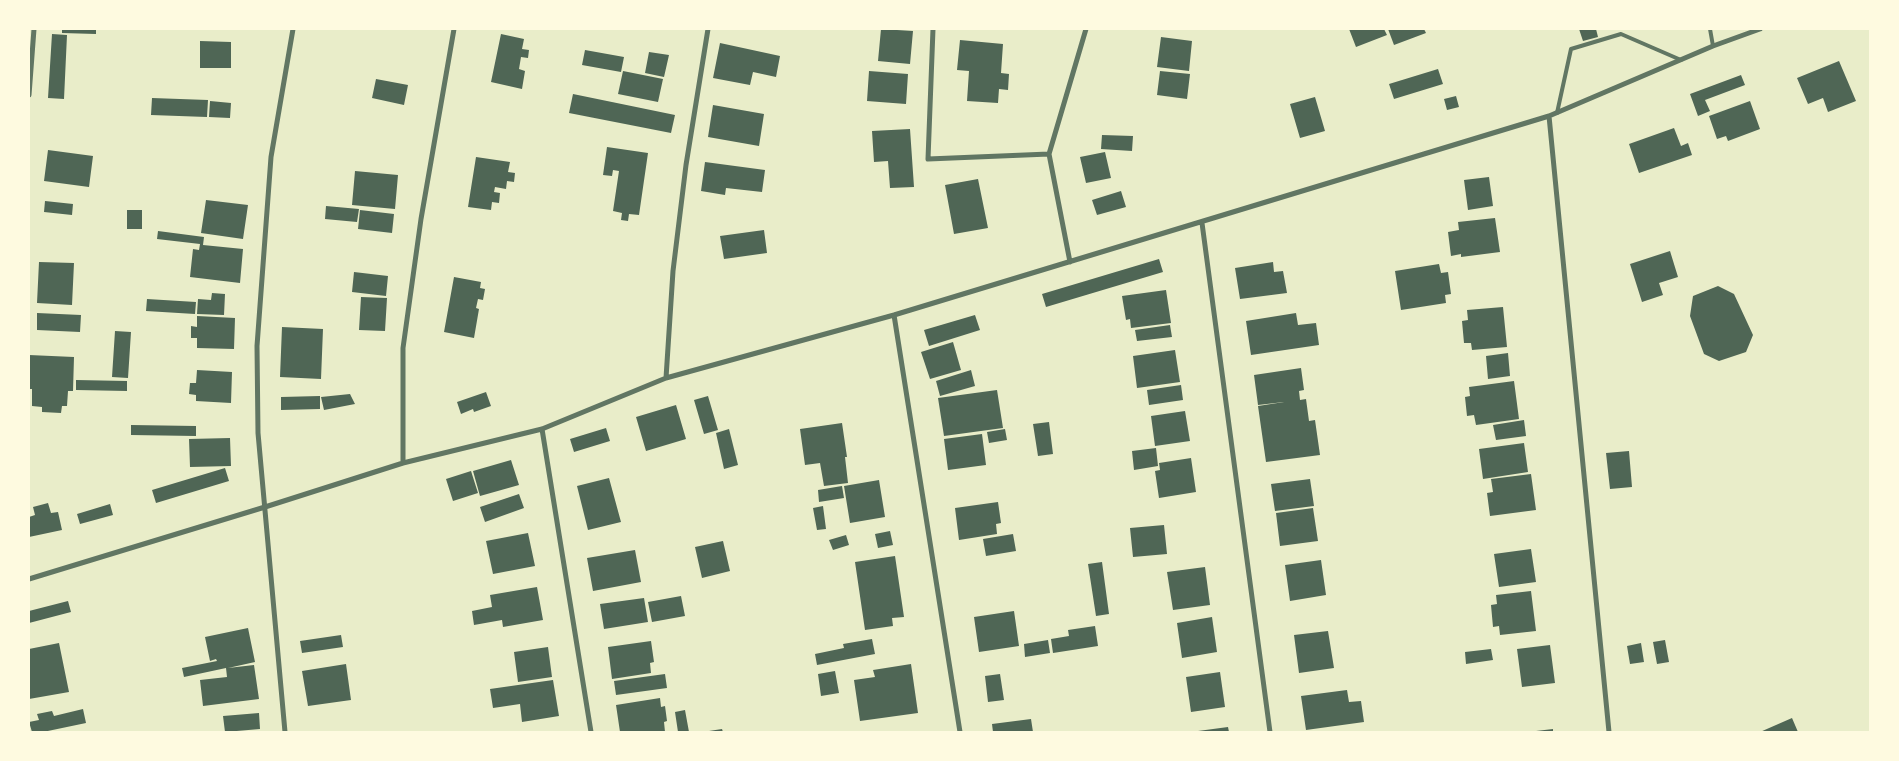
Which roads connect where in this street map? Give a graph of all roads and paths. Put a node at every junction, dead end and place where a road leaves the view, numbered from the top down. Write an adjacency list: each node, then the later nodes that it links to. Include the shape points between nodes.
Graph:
1 (34, 29): 11 (street)
2 (293, 29): 21 (street, via 271,157 257,346 258,433)
3 (454, 29): 20 (street, via 421,219 403,348)
4 (708, 29): 18 (street, via 676,242)
5 (934, 29): 14 (street, via 928,160)
6 (1086, 29): 14 (street)
7 (1710, 29): 9 (lane)
8 (1760, 29): 9 (street)
9 (1713, 46): 10 (street)
10 (1681, 60): 12 (street); 12 (lane, via 1621,34 1571,49)
11 (29, 95)
12 (1557, 114): 13 (street)
13 (1549, 116): 15 (street); 27 (street)
14 (1049, 154): 16 (street)
15 (1202, 223): 16 (street); 26 (street)
16 (1070, 262): 17 (street)
17 (894, 315): 18 (street); 25 (street)
18 (666, 378): 19 (street)
19 (542, 429): 20 (street); 24 (street)
20 (404, 463): 21 (street)
21 (265, 507): 22 (street); 23 (street)
22 (29, 579)
23 (285, 732)
24 (591, 732)
25 (960, 732)
26 (1270, 732)
27 (1609, 732)

